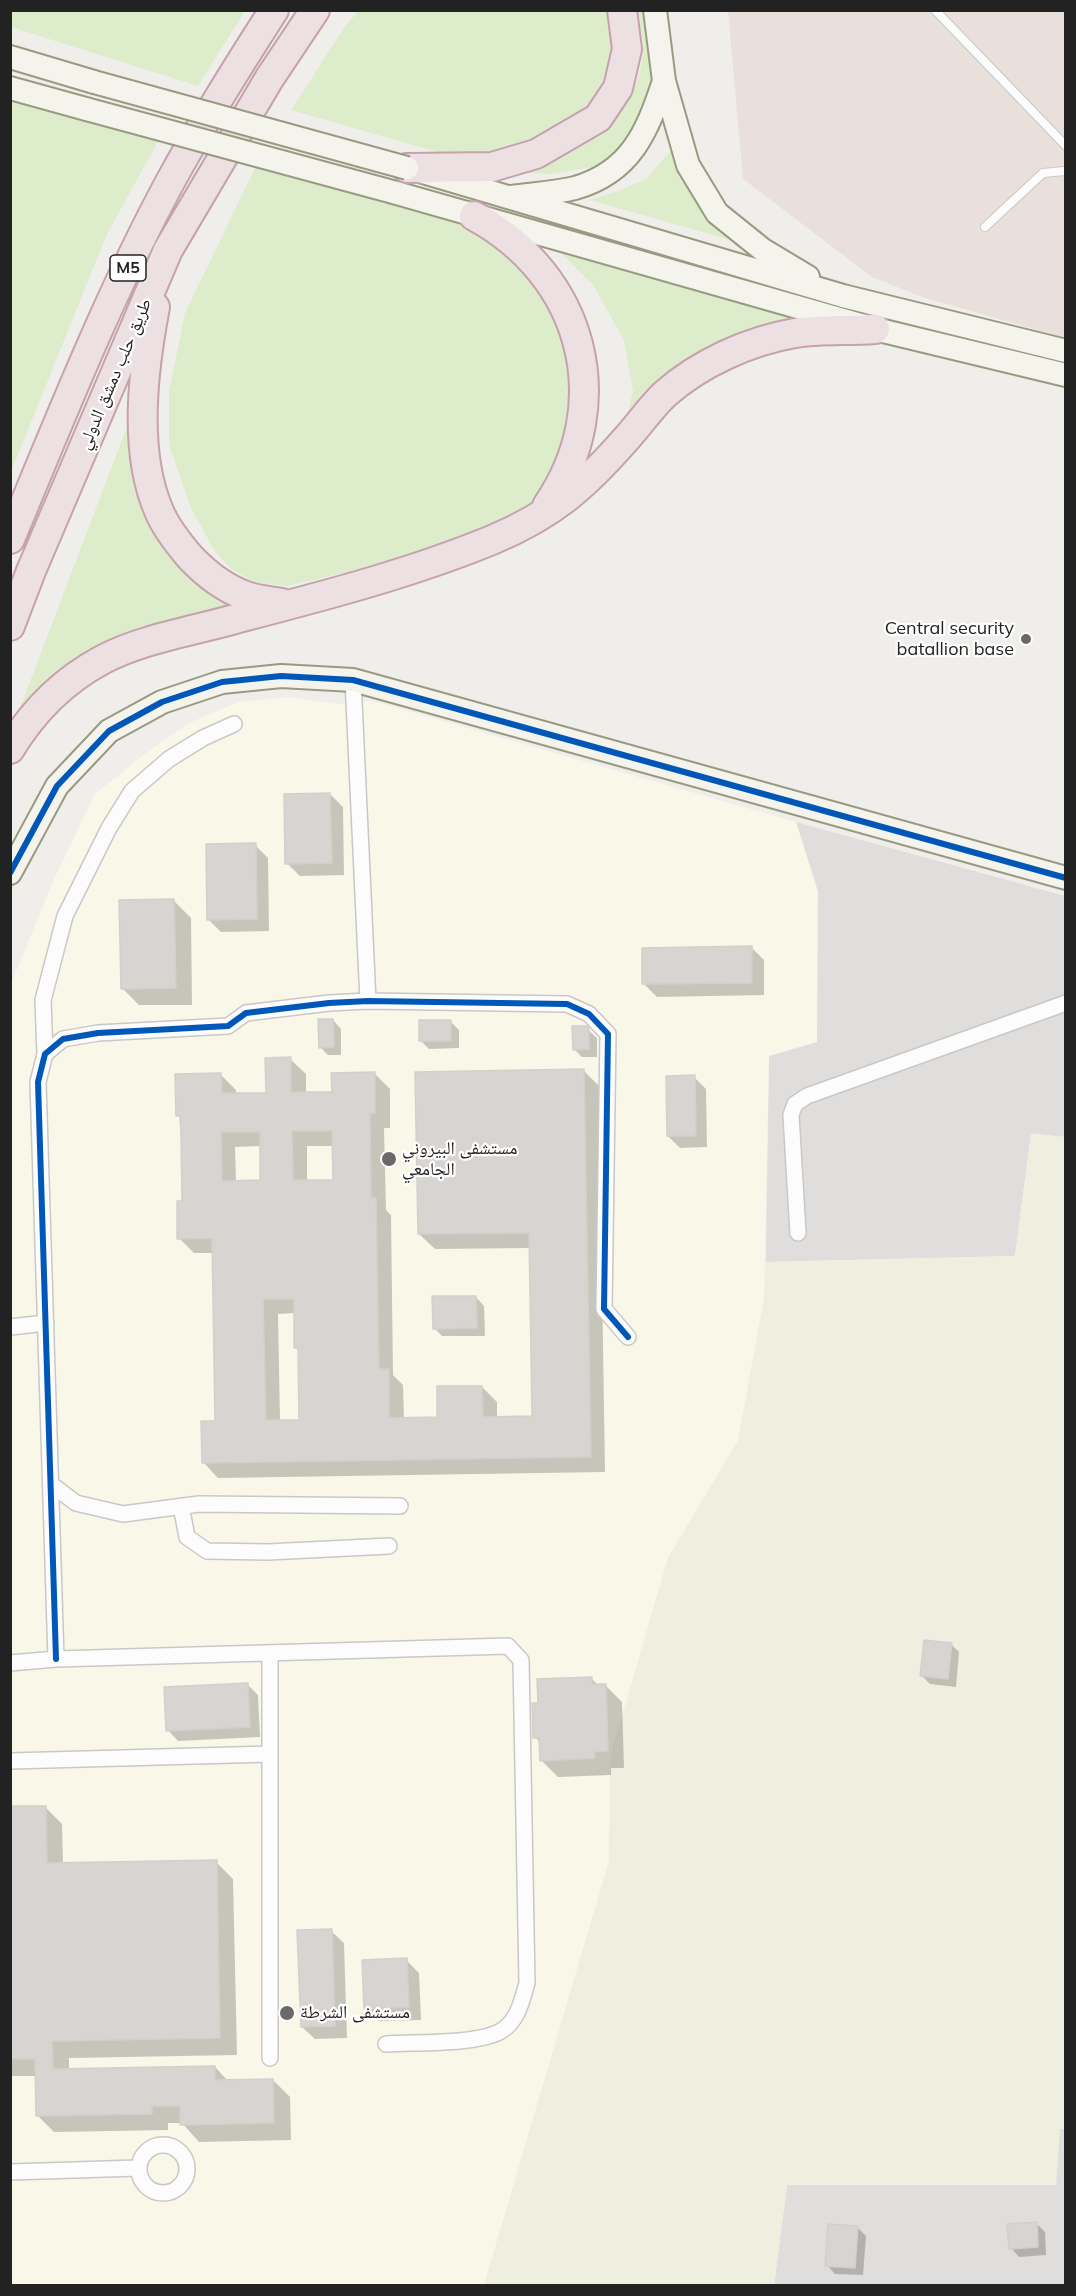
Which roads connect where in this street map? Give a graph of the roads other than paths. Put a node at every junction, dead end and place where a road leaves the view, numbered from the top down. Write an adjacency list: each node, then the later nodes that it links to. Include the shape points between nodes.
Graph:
1 (274, 10): 21 (highway, طريق حلب دمشق الدولي / M5, via 171,181 139,243)
2 (315, 10): 15 (highway, طريق حلب دمشق الدولي / M5, via 269,79)
3 (622, 10): 11 (highway, via 627,49 618,88 598,118 536,154 492,167)
4 (655, 10): 7 (main road)
5 (935, 10): 9 (lane)
6 (10, 57): 11 (main road, bridge)
7 (664, 81): 12 (main road, via 652,120 634,151 611,172 575,188); 16 (main road, via 688,165 717,213 763,250)
8 (10, 88): 11 (main road, bridge)
9 (1065, 146)
10 (1065, 172): 14 (lane, via 1043,173)
11 (400, 180): 12 (main road); 13 (main road)
12 (505, 198): 16 (main road)
13 (474, 216): 17 (main road); 20 (highway, via 518,246 553,285 572,323 583,364 584,407 576,448 559,487)
14 (985, 227)
15 (168, 250): 22 (highway, via 152,322 143,424 144,454 159,511 181,547 213,578 247,597); 23 (highway, طريق حلب دمشق الدولي / M5)
16 (843, 296): 18 (main road)
17 (874, 329): 19 (main road); 20 (highway, via 797,333 754,344 714,362 664,395 594,474 565,502)
18 (1065, 351)
19 (1065, 375)
20 (534, 521): 22 (highway, via 416,569)
21 (10, 539)
22 (292, 604): 26 (highway, via 142,644 105,658 49,698)
23 (10, 626)
24 (353, 680): 27 (main road, via 281,676 222,682 162,702 109,731 57,786); 28 (main road); 29 (street)
25 (234, 724): 31 (street, via 203,738 162,765 132,791 109,828 64,916 43,1000)
26 (10, 749)
27 (10, 873)
28 (1065, 878)
29 (368, 1001): 31 (street, via 246,1012 228,1026 63,1038); 35 (street, via 567,1004 589,1014 608,1034 604,1309)
30 (1065, 1003): 32 (street, via 807,1096 795,1104 791,1115)
31 (45, 1054): 33 (street, via 38,1082)
32 (798, 1233)
33 (46, 1323): 34 (street); 36 (street)
34 (10, 1327)
35 (628, 1337)
36 (52, 1485): 37 (street, via 76,1503 123,1515); 41 (street)
37 (181, 1506): 38 (street); 39 (street, via 187,1538 207,1551)
38 (399, 1506)
39 (389, 1546)
40 (270, 1653): 41 (street); 43 (street); 45 (street, via 508,1646 521,1660 527,1983 520,2010 502,2030 473,2039)
41 (56, 1659): 42 (street)
42 (10, 1663)
43 (270, 1754): 44 (street); 46 (street)
44 (10, 1761)
45 (386, 2044)
46 (270, 2058)
47 (138, 2168): 48 (street)
48 (10, 2172)

